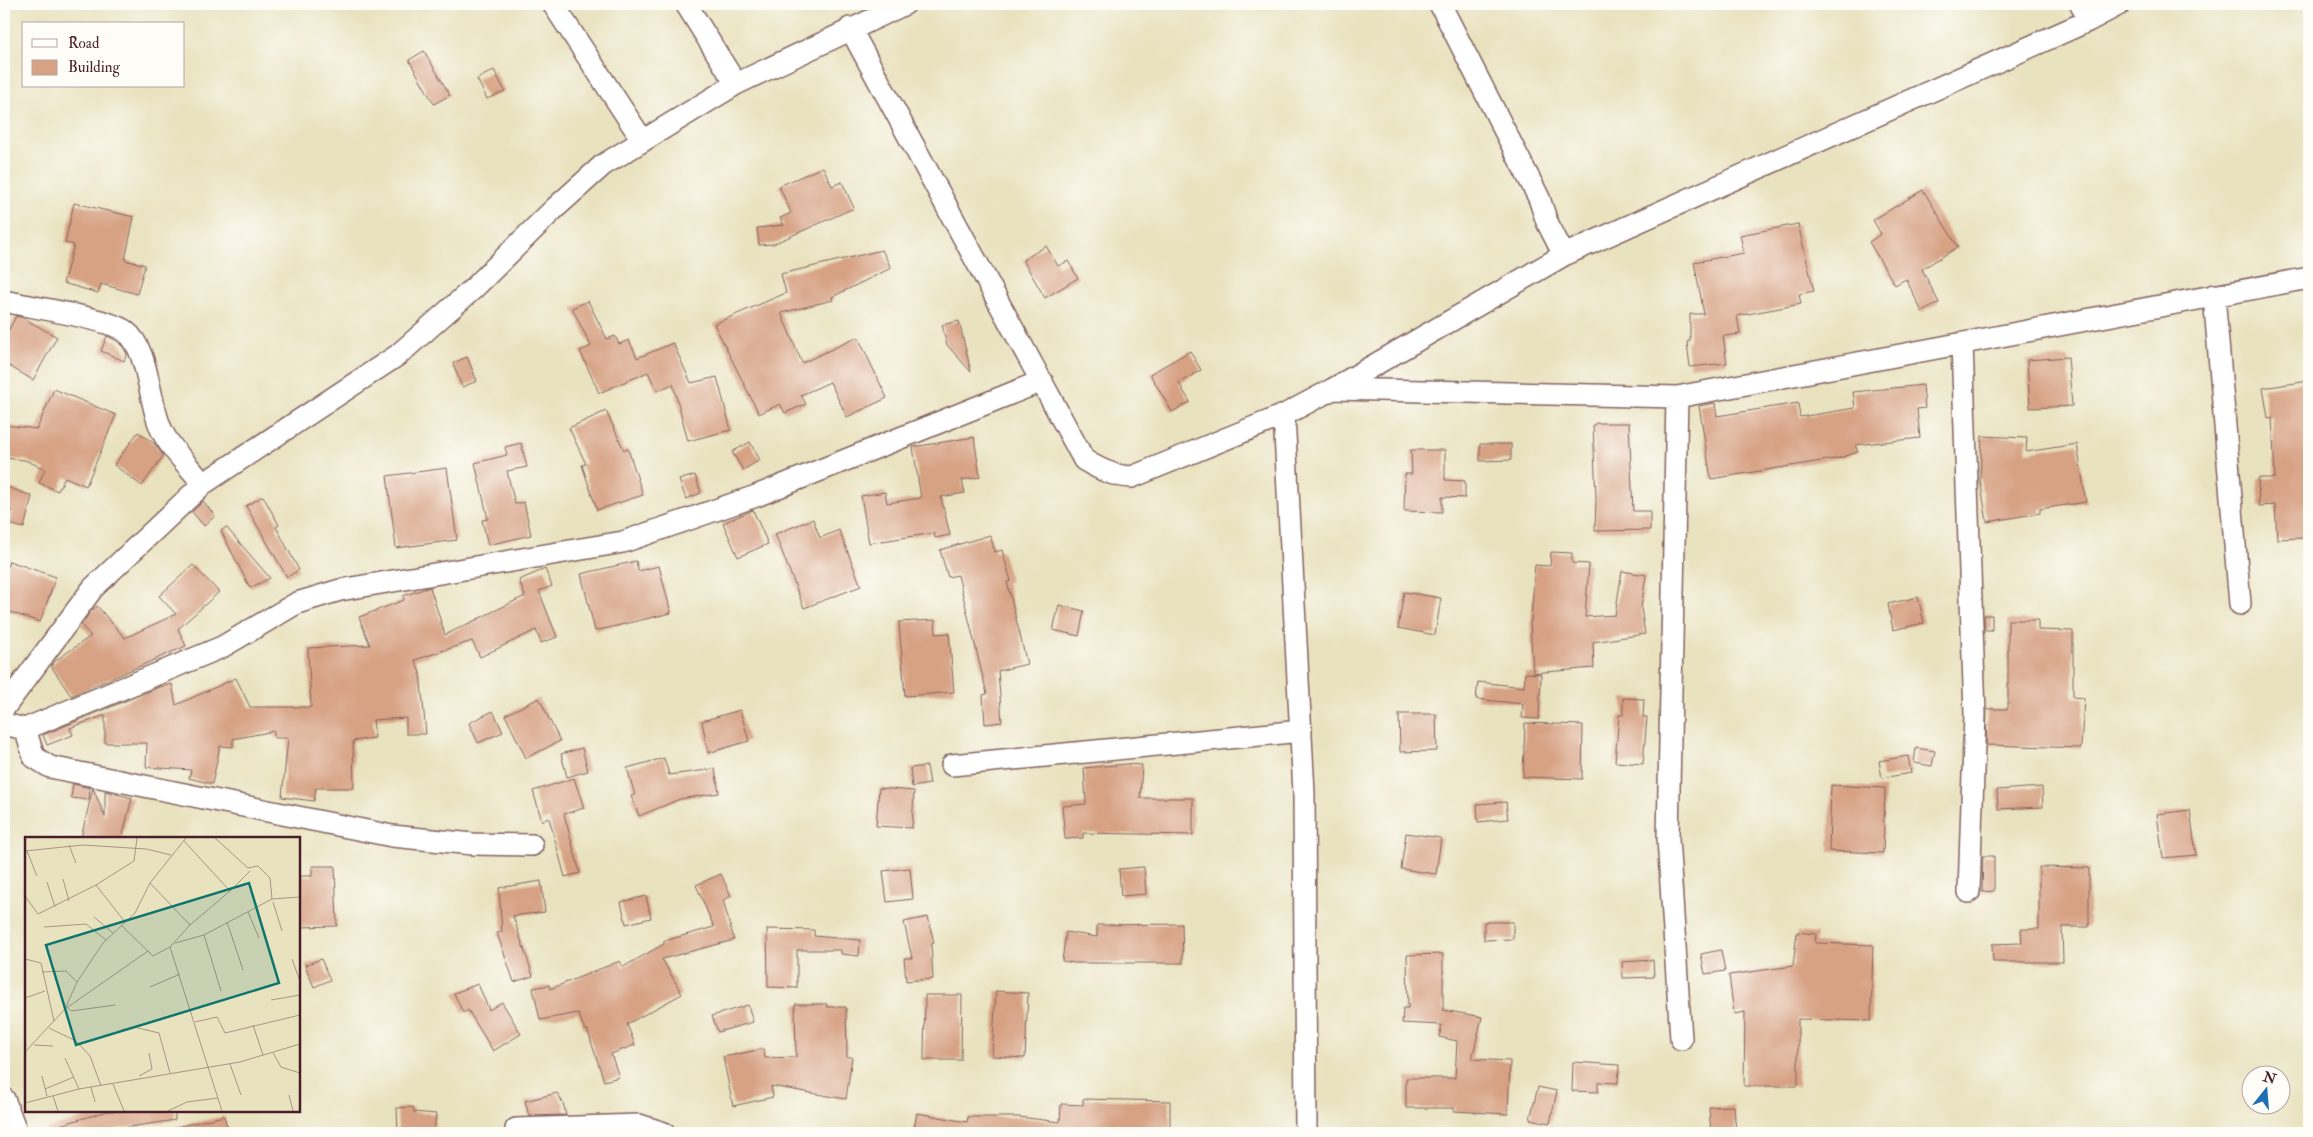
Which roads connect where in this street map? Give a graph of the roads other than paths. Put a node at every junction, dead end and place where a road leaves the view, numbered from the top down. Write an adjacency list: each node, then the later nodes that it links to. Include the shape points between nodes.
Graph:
1 (553, 4): 9 (street)
2 (686, 4): 8 (street)
3 (1440, 4): 10 (street, via 1539,198)
4 (2120, 4): 6 (street)
5 (898, 5): 7 (street)
6 (2085, 12): 10 (street)
7 (850, 28): 8 (street); 15 (street)
8 (736, 84): 9 (street)
9 (643, 140): 19 (street, via 603,165 474,288 398,355)
10 (1564, 255): 16 (street)
11 (2309, 278): 12 (street)
12 (2214, 295): 14 (street); 20 (street)
13 (4, 301): 19 (street, via 105,323 126,332 142,353 152,408 163,434)
14 (1962, 343): 17 (street); 27 (street, via 1974,714)
15 (1042, 381): 18 (street, via 1084,460 1118,476 1146,472); 23 (street, via 756,496 623,542 340,590 297,603 222,647)
16 (1334, 390): 17 (street); 18 (street)
17 (1677, 397): 28 (street, via 1668,838)
18 (1284, 416): 24 (street)
19 (203, 484): 21 (street, via 94,588)
20 (2240, 604)
21 (4, 708)
22 (4, 724): 23 (street)
23 (25, 729): 26 (street, via 34,757 50,767 392,836 474,844)
24 (1301, 731): 25 (street); 33 (street)
25 (952, 765)
26 (532, 845)
27 (1969, 892)
28 (1682, 1039)
29 (4, 1099): 31 (street)
30 (516, 1129): 32 (street, via 639,1125)
31 (17, 1133)
32 (664, 1133)
33 (1306, 1133)

